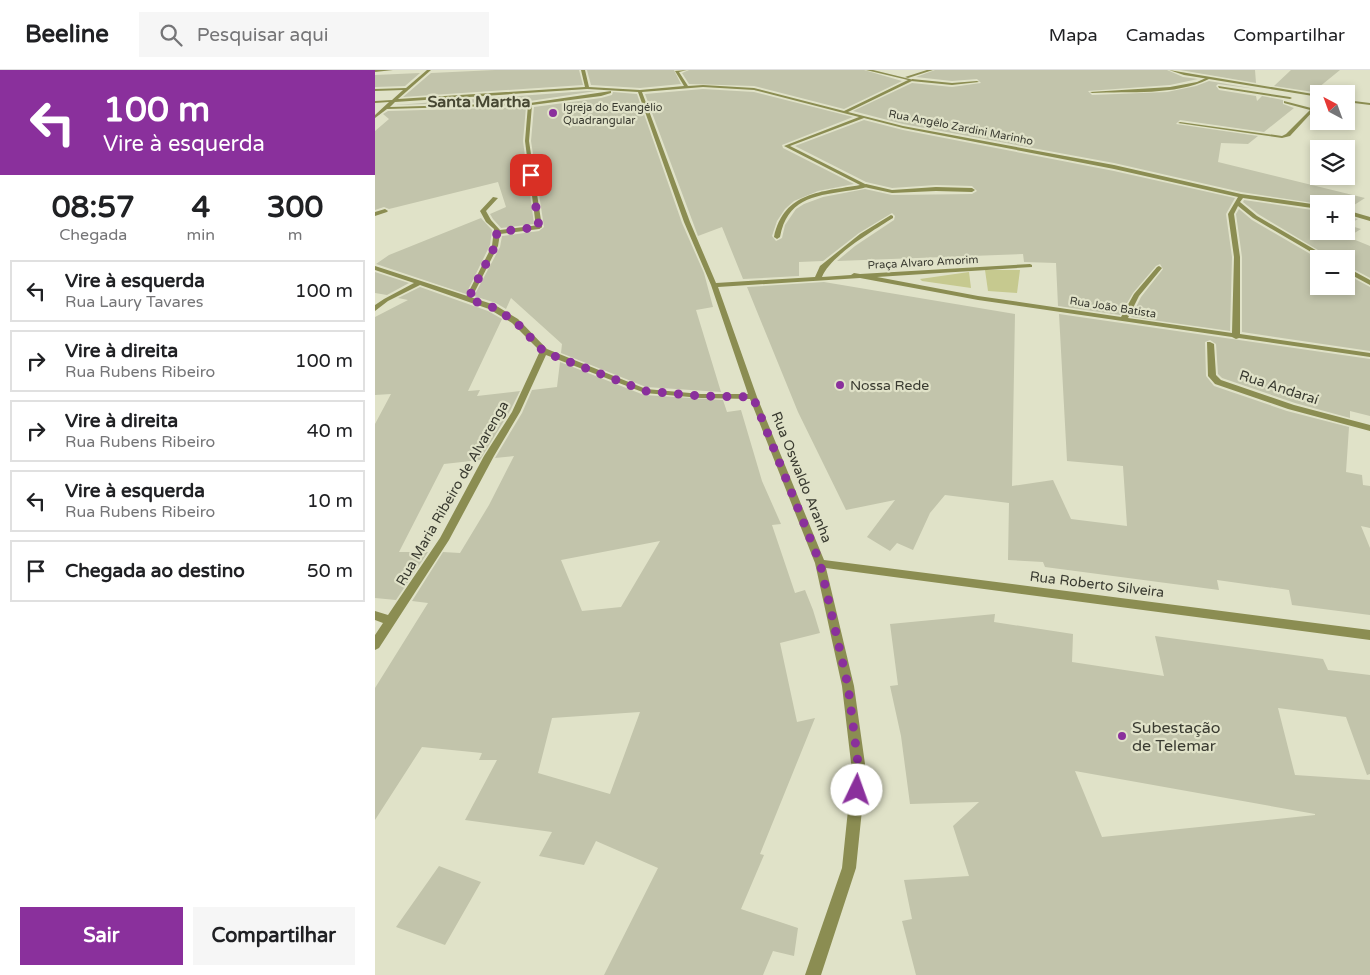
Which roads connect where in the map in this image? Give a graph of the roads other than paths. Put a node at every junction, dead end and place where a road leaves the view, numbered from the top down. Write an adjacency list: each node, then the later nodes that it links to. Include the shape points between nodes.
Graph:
1 (391, 70): 8 (street)
2 (429, 70): 17 (street)
3 (583, 70): 16 (street)
4 (685, 70): 9 (street)
5 (868, 70): 11 (street)
6 (931, 70): 11 (street)
7 (1171, 70): 10 (street)
8 (375, 71)
9 (677, 71): 14 (street)
10 (1208, 78): 21 (street, via 1203,82 1174,87); 22 (street)
11 (904, 79): 12 (street)
12 (912, 80): 13 (street, via 952,84); 32 (street)
13 (977, 82)
14 (687, 87): 20 (street, Rua Angêlo Zardini Marinho); 32 (street, Rua Angêlo Zardini Marinho, via 754,89)
15 (1219, 87): 24 (street)
16 (587, 88): 19 (street); 25 (street)
17 (408, 89): 18 (street); 25 (street)
18 (375, 90)
19 (615, 91): 20 (street); 28 (street)
20 (640, 91): 58 (street, Rua Oswaldo Aranha, via 687,222)
21 (1092, 92)
22 (1296, 92): 23 (street); 24 (street)
23 (1310, 94)
24 (1288, 100): 31 (street); 35 (street, via 1313,109 1288,135 1282,137)
25 (395, 101): 26 (street); 30 (street)
26 (375, 102)
27 (1355, 102): 29 (street)
28 (530, 104): 30 (street); 47 (street, via 527,141 539,227)
29 (1370, 104)
30 (385, 108): 33 (street)
31 (1279, 109)
32 (844, 112): 34 (street, Rua Angêlo Zardini Marinho)
33 (375, 117)
34 (864, 117): 36 (street, via 786,146); 38 (street, Rua Angêlo Zardini Marinho)
35 (1180, 123)
36 (866, 186): 37 (street, via 909,192); 48 (street, via 802,201 789,209 781,220)
37 (972, 190)
38 (1241, 196): 40 (street); 41 (street, Rua Angêlo Zardini Marinho)
39 (495, 198): 47 (street, via 483,211)
40 (1237, 203): 49 (street); 62 (street, via 1231,214 1237,257)
41 (1310, 206)
42 (385, 211): 43 (street)
43 (375, 214)
44 (1355, 215): 46 (street)
45 (891, 217): 55 (street, via 822,267)
46 (1370, 219)
47 (497, 232): 59 (street, via 495,246)
48 (777, 237)
49 (1313, 250)
50 (1030, 266): 54 (street, Praça Alvaro Amorim)
51 (375, 268): 57 (street)
52 (1159, 268): 61 (street, via 1136,295)
53 (1355, 274): 56 (street)
54 (854, 276): 55 (street, Praça Alvaro Amorim); 61 (street, Rua João Batista)
55 (818, 277): 58 (street, Praça Alvaro Amorim)
56 (1370, 283)
57 (418, 284): 59 (street); 60 (street)
58 (715, 285): 66 (street, Rua Oswaldo Aranha)
59 (468, 299): 64 (street, via 492,307 515,321)
60 (375, 309)
61 (1123, 320): 62 (street, Rua João Batista)
62 (1236, 337): 65 (street, Rua João Batista)
63 (1210, 344): 67 (street, Rua Andaraí, via 1212,376 1218,382 1291,407)
64 (544, 352): 66 (street, via 645,391); 70 (street, Rua Maria Ribeiro de Alvarenga, via 516,412 444,540)
65 (1370, 355)
66 (753, 397): 68 (street, Rua Oswaldo Aranha)
67 (1370, 428)
68 (820, 563): 71 (street, Rua Roberto Silveira); 73 (street, Rua Oswaldo Aranha, via 848,686 859,771 849,868)
69 (375, 616): 70 (street)
70 (391, 621): 72 (street, Rua Maria Ribeiro de Alvarenga)
71 (1370, 635)
72 (375, 645)
73 (813, 975)

